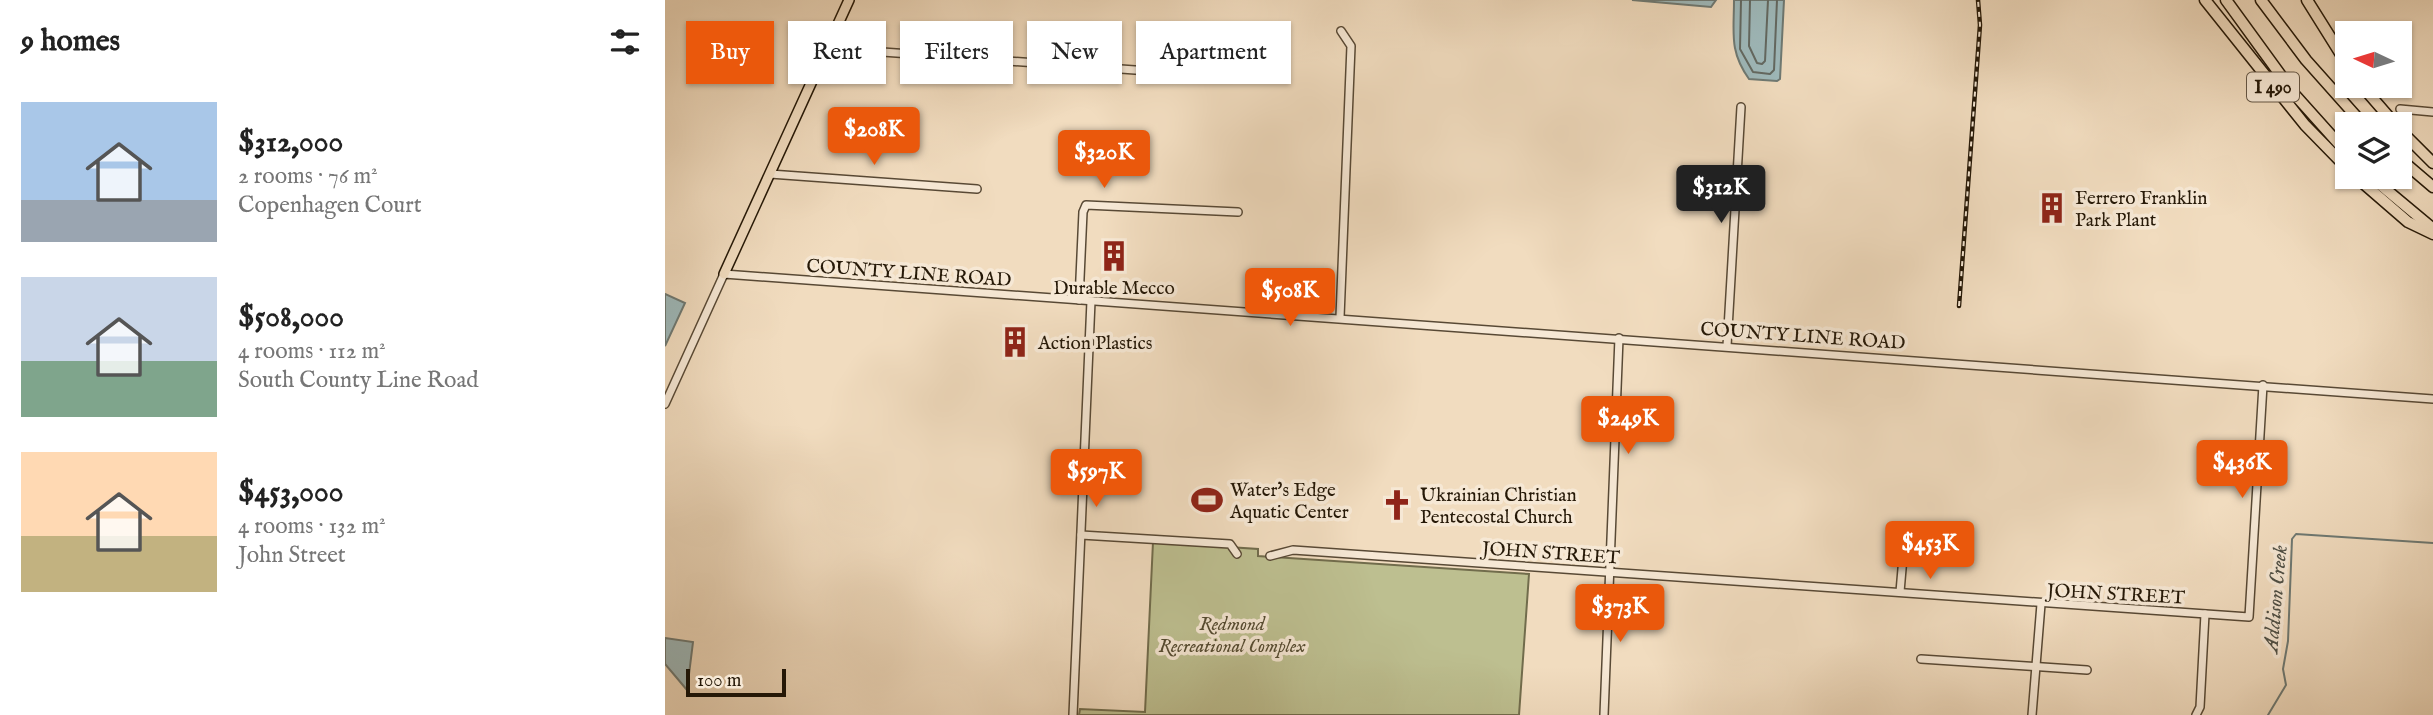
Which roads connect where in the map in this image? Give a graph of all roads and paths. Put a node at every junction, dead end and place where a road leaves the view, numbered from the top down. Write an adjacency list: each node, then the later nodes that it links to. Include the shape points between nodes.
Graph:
1 (849, 0): 6 (main road)
2 (2205, 0): 20 (highway, I 490)
3 (2226, 0): 18 (highway, via 2287,85)
4 (2261, 0): 15 (highway)
5 (2307, 0): 8 (highway)
6 (839, 21)
7 (1341, 31): 33 (street, via 1351,46)
8 (2335, 45)
9 (886, 52): 10 (street)
10 (1136, 70)
11 (811, 84): 23 (main road)
12 (2372, 98): 16 (highway)
13 (1741, 107): 35 (street)
14 (2400, 109): 17 (street)
15 (2353, 112)
16 (2385, 112)
17 (2433, 113)
18 (2335, 139)
19 (2412, 142): 21 (highway)
20 (2335, 156)
21 (2433, 163)
22 (2412, 169): 24 (highway)
23 (770, 174): 25 (street); 30 (main road)
24 (2433, 187)
25 (977, 189)
26 (2370, 189): 29 (highway, via 2407,222)
27 (2385, 189): 29 (highway)
28 (1238, 212): 31 (street, via 1086,205)
29 (2433, 231)
30 (724, 274): 31 (street, COUNTY LINE ROAD); 38 (street)
31 (1079, 300): 32 (street, COUNTY LINE ROAD)
32 (1091, 301): 33 (street, COUNTY LINE ROAD); 41 (street)
33 (1340, 317): 34 (street, COUNTY LINE ROAD)
34 (1619, 338): 35 (street, COUNTY LINE ROAD); 45 (street)
35 (1727, 346): 36 (street, COUNTY LINE ROAD)
36 (2263, 385): 37 (street, COUNTY LINE ROAD); 48 (street, JOHN STREET, via 2249,617)
37 (2433, 399)
38 (665, 404)
39 (1893, 533): 40 (street)
40 (1905, 534): 42 (street); 46 (street)
41 (1081, 535): 43 (street, via 1230,544); 52 (street)
42 (1919, 535)
43 (1237, 554)
44 (1270, 556): 45 (street, JOHN STREET, via 1293,550)
45 (1608, 572): 46 (street, JOHN STREET); 53 (street)
46 (1900, 592): 47 (street, JOHN STREET)
47 (2041, 604): 48 (street, JOHN STREET); 50 (street)
48 (2205, 614): 55 (street)
49 (1921, 659): 50 (street)
50 (2035, 668): 51 (street); 54 (street)
51 (2087, 670)
52 (1073, 715)
53 (1604, 715)
54 (2032, 715)
55 (2196, 715)

